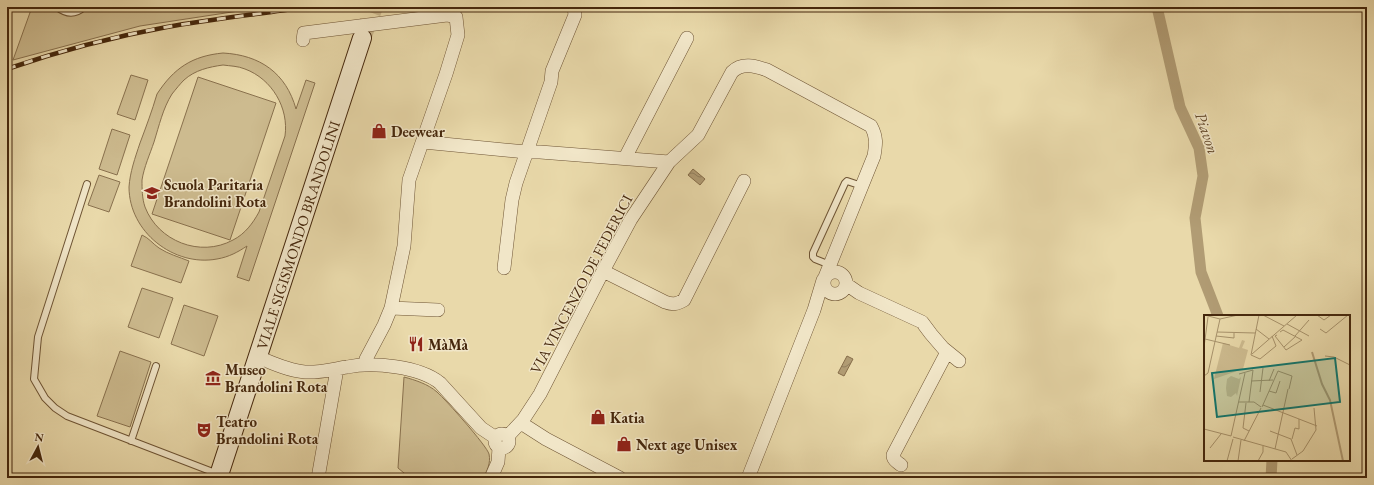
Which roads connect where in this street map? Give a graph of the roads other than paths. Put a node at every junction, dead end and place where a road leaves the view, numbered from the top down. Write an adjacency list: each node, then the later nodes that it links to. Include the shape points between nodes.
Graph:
1 (57, 7): 2 (lane, via 64,12 73,13)
2 (84, 7)
3 (574, 7): 8 (street, via 575,15 552,71)
4 (362, 38): 22 (main road, VIALE SIGISMONDO BRANDOLINI)
5 (687, 38): 9 (street)
6 (302, 40): 7 (street, via 304,33 447,15 456,17 458,35)
7 (423, 142): 8 (street); 18 (street, via 409,180 404,246)
8 (526, 152): 9 (street); 14 (street, via 512,200)
9 (625, 158): 10 (street)
10 (669, 162): 13 (street, VIA VINCENZO DE FEDERICI, via 698,135 732,72 736,68 748,65 767,70 871,126 877,140 874,156); 16 (street, VIA VINCENZO DE FEDERICI, via 631,219)
11 (744, 181): 16 (street, via 684,300 672,304 665,302)
12 (87, 184): 28 (lane, via 38,337 34,378 45,398 67,416)
13 (862, 186): 15 (street, VIA VINCENZO DE FEDERICI); 15 (lane, via 847,181 845,183 813,253 813,257)
14 (504, 268)
15 (830, 270): 17 (street, via 844,276); 17 (street, via 823,284 826,291); 20 (street, VIA VINCENZO DE FEDERICI)
16 (603, 271): 27 (street, VIA VINCENZO DE FEDERICI, via 540,394)
17 (840, 290): 20 (street, via 819,302); 21 (street, via 859,293 922,322)
18 (391, 308): 19 (street); 24 (street)
19 (438, 310)
20 (814, 310): 35 (street, VIA VINCENZO DE FEDERICI)
21 (948, 352): 23 (street); 30 (street, via 893,455 895,461)
22 (258, 357): 26 (street, via 303,372); 31 (main road, VIALE SIGISMONDO BRANDOLINI)
23 (959, 361)
24 (365, 365): 26 (street); 29 (street, via 388,366 434,378 481,428)
25 (156, 366): 28 (lane)
26 (338, 369): 32 (street)
27 (521, 423): 29 (street, VIA VINCENZO DE FEDERICI); 34 (street)
28 (131, 441): 31 (lane)
29 (501, 441): 33 (street, via 498,462)
30 (901, 465)
31 (219, 476)
32 (318, 478)
33 (491, 478)
34 (620, 478)
35 (748, 478)

